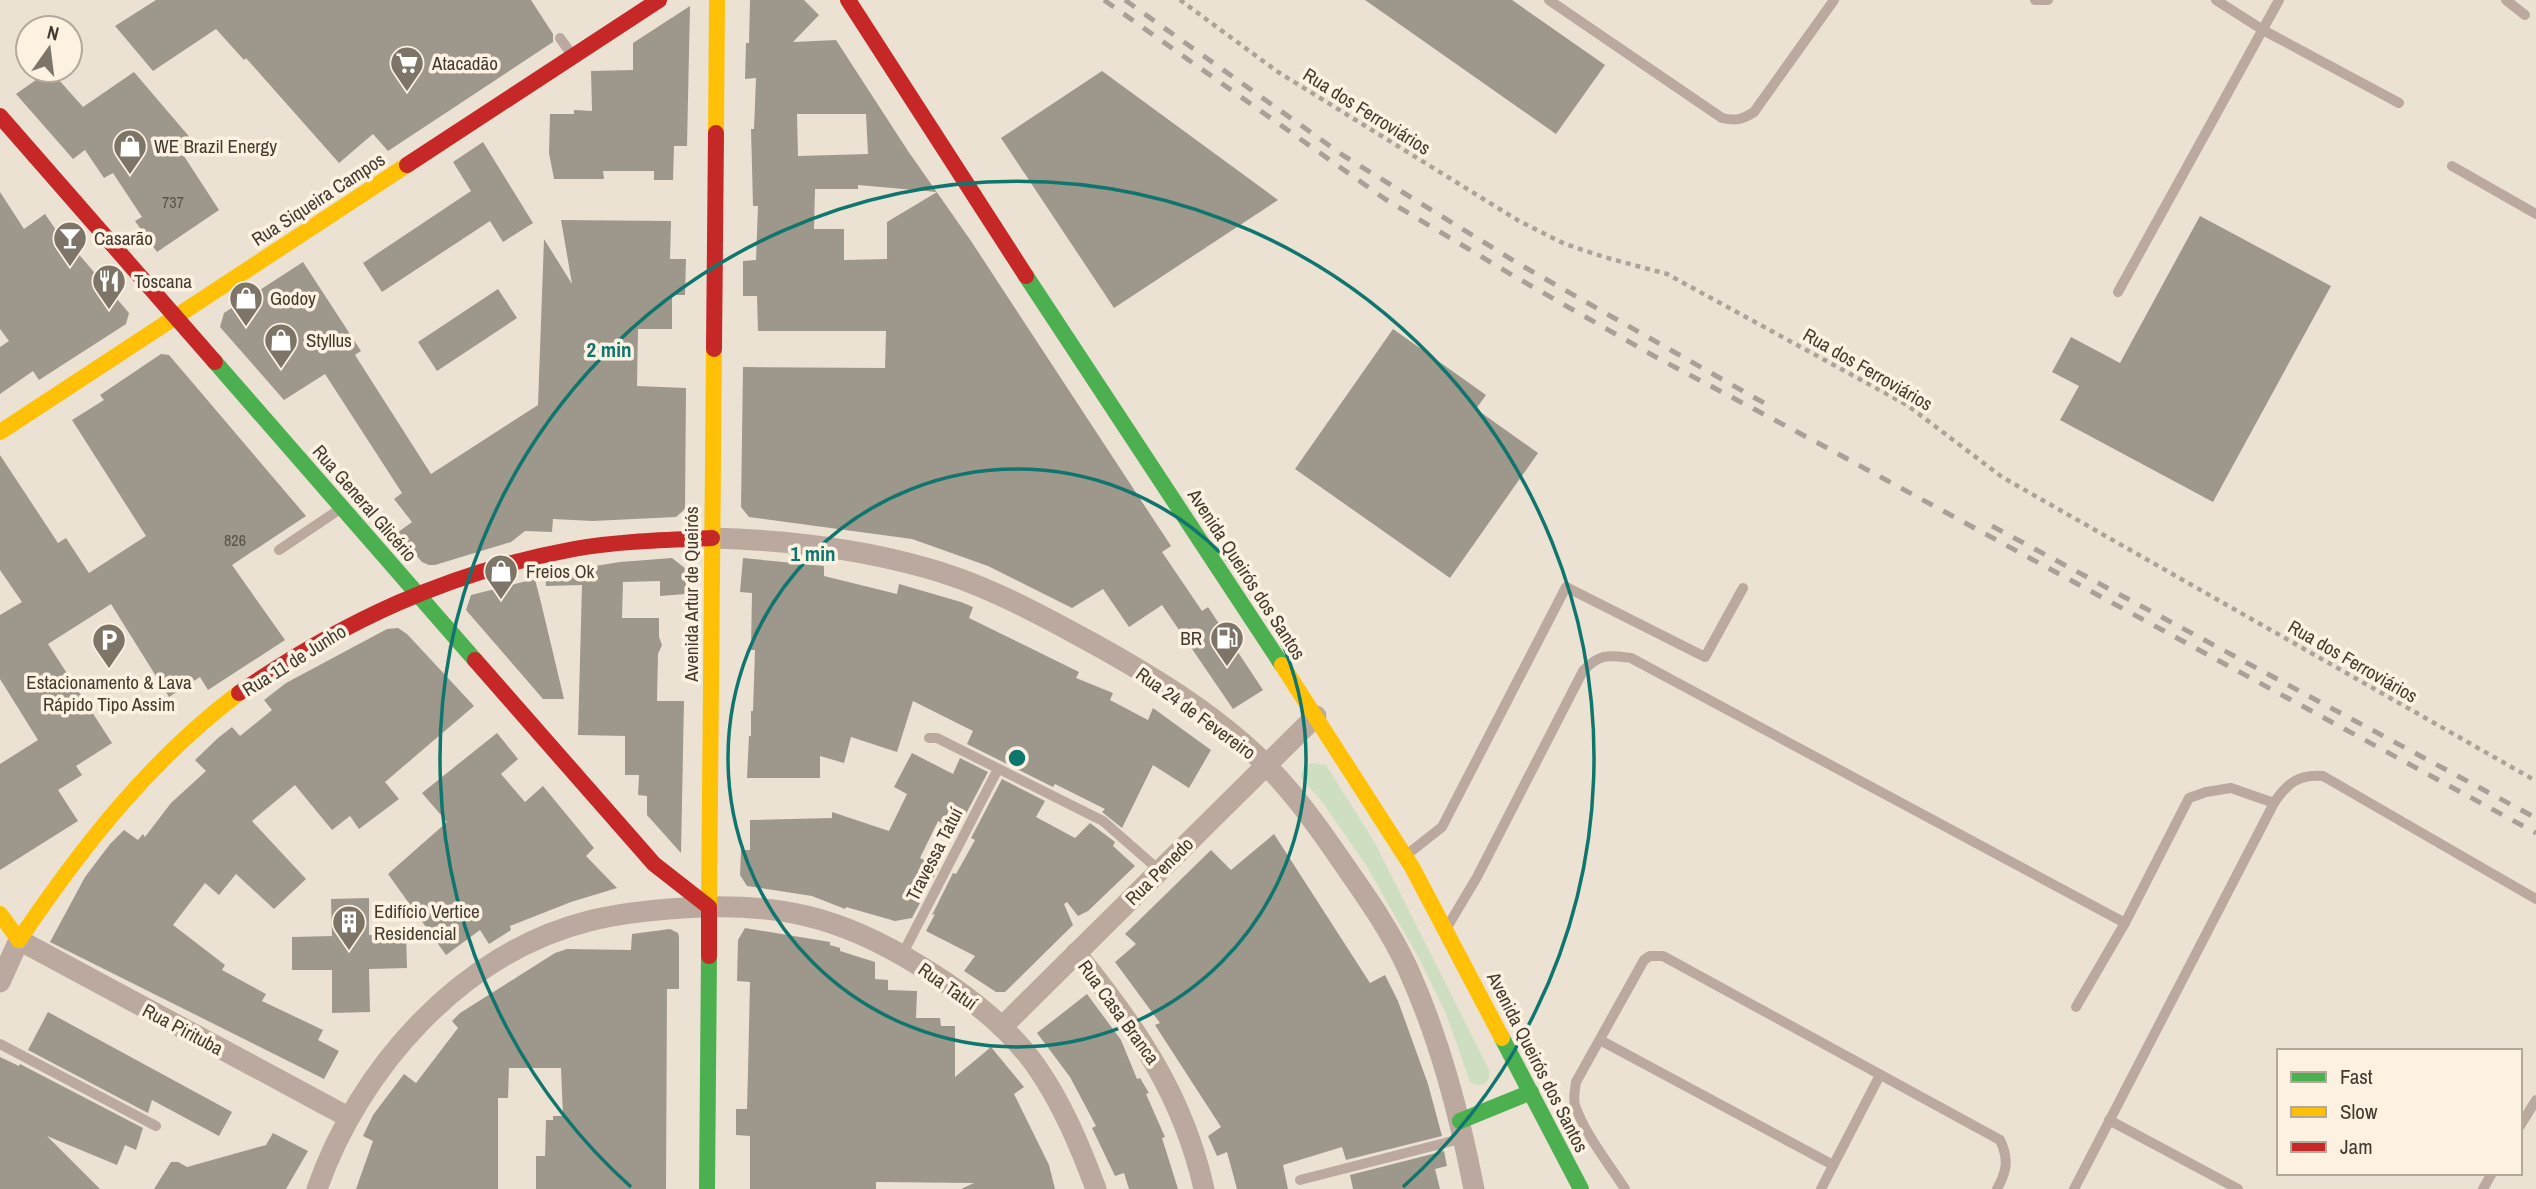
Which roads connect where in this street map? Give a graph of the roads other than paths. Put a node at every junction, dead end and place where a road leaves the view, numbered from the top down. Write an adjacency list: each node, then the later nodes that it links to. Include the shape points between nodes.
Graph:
1 (659, 0): 14 (main road, Rua Siqueira Campos)
2 (717, 0): 23 (main road, Avenida Artur de Queirós)
3 (848, 0): 27 (main road, Avenida Queirós dos Santos)
4 (1549, 0): 5 (lane, via 1721,118 1734,120 1754,112)
5 (1834, 0)
6 (2035, 0): 7 (lane)
7 (2048, 0)
8 (2216, 0): 12 (lane)
9 (2279, 0): 12 (lane)
10 (2505, 0): 11 (lane)
11 (2525, 15)
12 (2263, 30): 15 (lane); 19 (lane)
13 (560, 37): 14 (lane)
14 (573, 56): 20 (main road, Rua Siqueira Campos)
15 (2399, 103)
16 (0, 116): 20 (main road, Rua General Glicério)
17 (2452, 166): 18 (lane)
18 (2536, 214)
19 (2118, 292)
20 (176, 318): 21 (main road, Rua Siqueira Campos); 22 (main road, Rua General Glicério)
21 (0, 432)
22 (342, 508): 24 (lane); 26 (main road, Rua General Glicério)
23 (712, 538): 26 (main road, Rua 11 de Junho, via 573,550); 29 (street, Rua 24 de Fevereiro, via 868,554 974,585 1029,609 1156,681); 35 (main road, Avenida Artur de Queirós)
24 (279, 550)
25 (1743, 588): 32 (lane, via 1705,657 1566,587 1442,827)
26 (417, 594): 35 (main road, Rua General Glicério, via 654,864); 39 (main road, Rua 11 de Junho, via 299,653 179,743 86,845)
27 (1316, 716): 29 (street, Rua Penedo); 32 (main road, Avenida Queirós dos Santos)
28 (929, 738): 30 (lane)
29 (1266, 765): 33 (street, Rua Penedo); 54 (street, Rua 24 de Fevereiro, via 1325,836 1388,931 1436,1039)
30 (998, 769): 33 (lane, via 1103,821); 41 (lane, Travessa Tatuí)
31 (2274, 803): 34 (lane, via 2294,779 2323,776); 37 (lane, via 2231,788 2189,799); 51 (lane)
32 (1405, 856): 38 (main road, Avenida Queirós dos Santos)
33 (1160, 871): 40 (street, Rua Penedo)
34 (2536, 899)
35 (709, 907): 41 (street, Rua Tatuí, via 746,906 797,913 853,930); 50 (street, Rua Tatuí, via 589,920 534,940 501,959 450,995 407,1036); 58 (main road, Avenida Artur de Queirós)
36 (0, 914): 39 (main road)
37 (2125, 923): 38 (lane, via 1631,658 1608,654 1583,671); 43 (lane)
38 (1446, 930): 48 (main road, Avenida Queirós dos Santos)
39 (10, 942): 42 (street, Rua 11 de Junho); 50 (street, Rua Pirituba)
40 (1076, 953): 44 (street, Rua Penedo); 60 (street, Rua Casa Branca, via 1123,1011 1160,1070 1190,1137)
41 (902, 955): 44 (street, Rua Tatuí, via 964,995)
42 (0, 982)
43 (2076, 1007)
44 (1002, 1027): 59 (street, Rua Tatuí, via 1035,1064 1059,1102)
45 (1600, 1040): 47 (lane, via 1644,960 1656,955); 55 (lane); 63 (lane, via 1576,1082 1575,1103)
46 (0, 1044): 53 (lane)
47 (1880, 1074): 55 (lane); 65 (lane, via 2000,1140 2007,1163)
48 (1531, 1092): 54 (main road); 62 (main road, Avenida Queirós dos Santos)
49 (2536, 1100): 52 (lane)
50 (348, 1117): 57 (street, Rua Tatuí)
51 (2109, 1119): 66 (lane); 67 (lane)
52 (2522, 1123)
53 (156, 1126)
54 (1462, 1130): 56 (lane); 61 (street, Rua 24 de Fevereiro)
55 (1833, 1165): 64 (lane)
56 (1300, 1180)
57 (317, 1189)
58 (707, 1189)
59 (1096, 1189)
60 (1205, 1189)
61 (1474, 1189)
62 (1580, 1189)
63 (1625, 1189)
64 (1821, 1189)
65 (1997, 1189)
66 (2074, 1189)
67 (2238, 1189)

